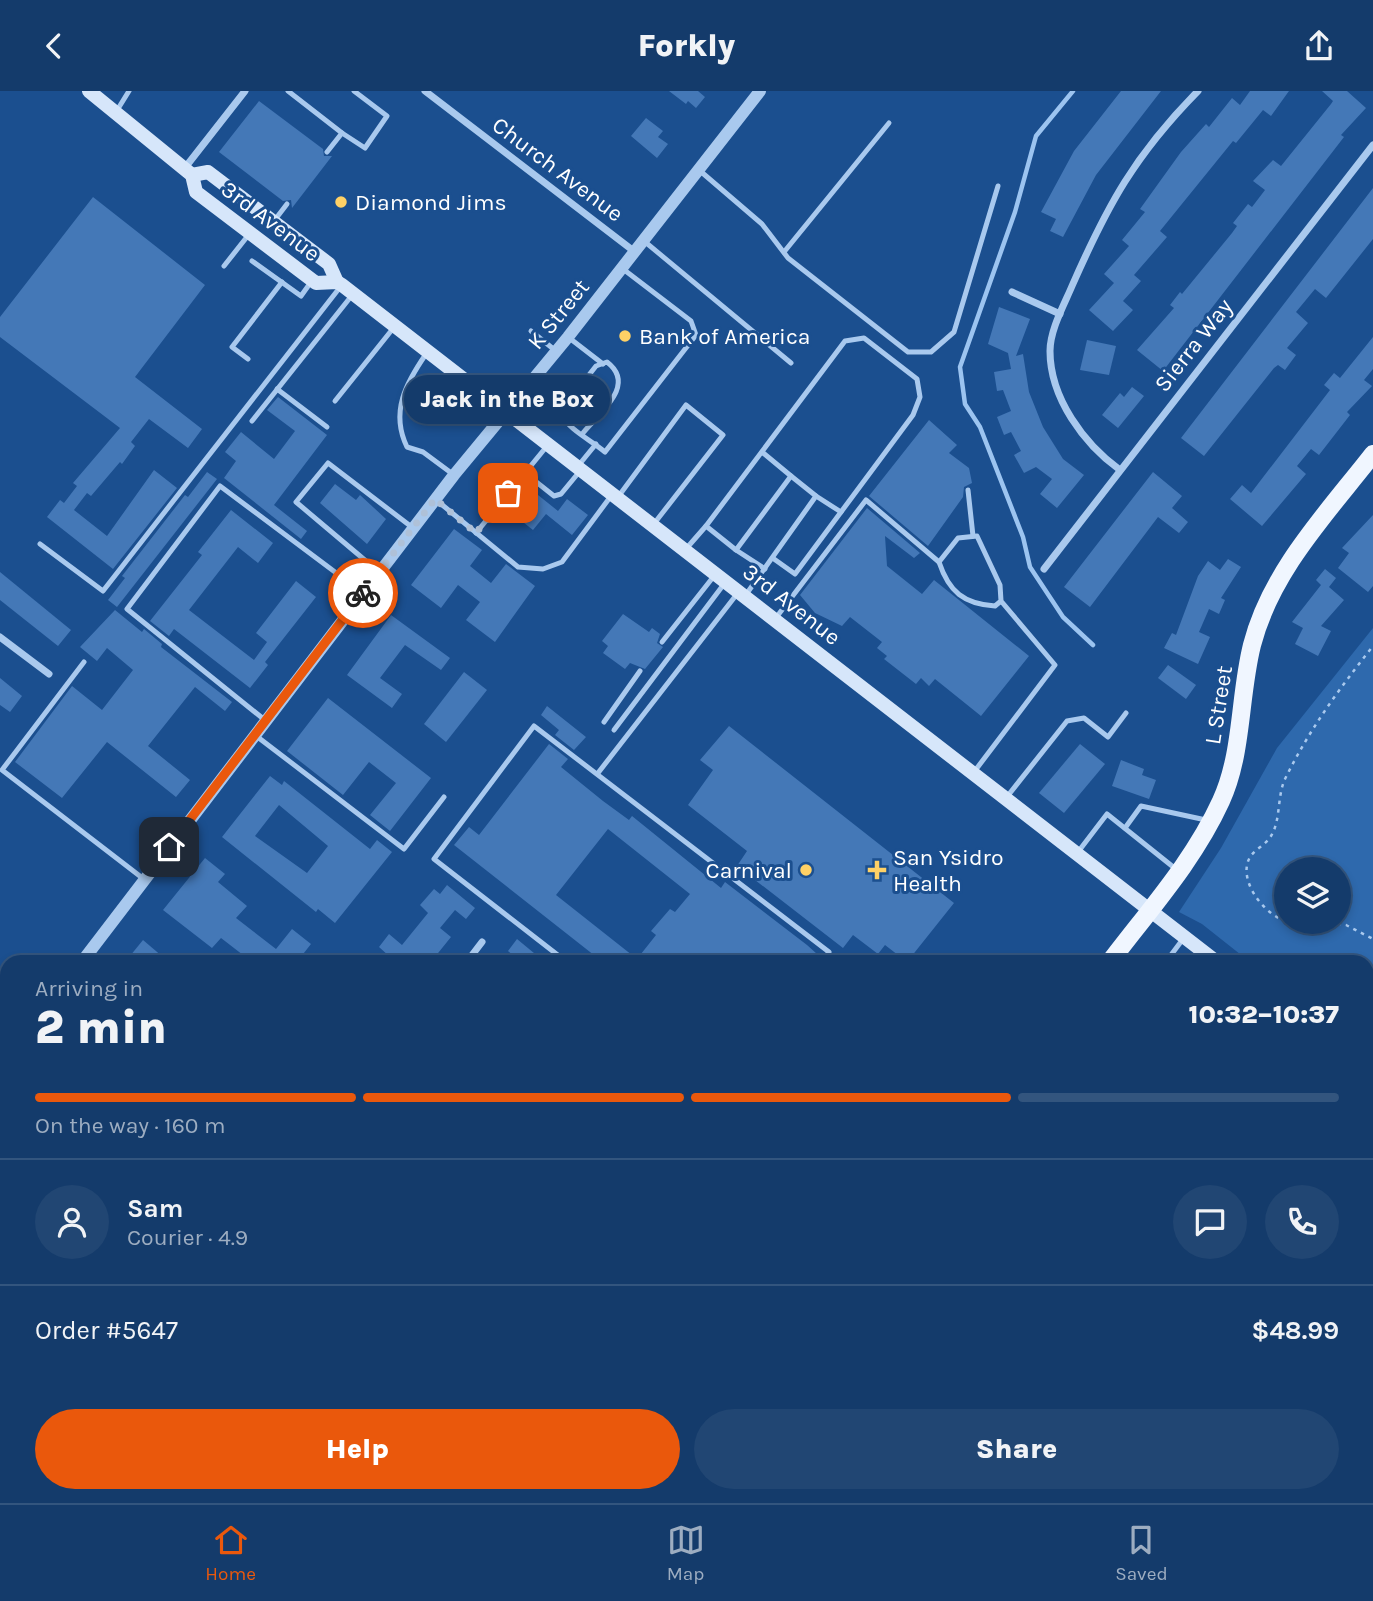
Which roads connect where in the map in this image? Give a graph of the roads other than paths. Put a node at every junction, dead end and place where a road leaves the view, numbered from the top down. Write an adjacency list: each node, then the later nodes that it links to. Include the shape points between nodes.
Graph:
1 (89, 91): 9 (main road, 3rd Avenue)
2 (129, 91): 9 (lane)
3 (245, 91): 15 (street)
4 (288, 91): 11 (lane)
5 (354, 91): 11 (lane, via 387,116 365,148)
6 (425, 91): 21 (street, Church Avenue)
7 (1198, 91): 30 (street, via 1133,165 1103,214)
8 (756, 92): 14 (street, K Street)
9 (116, 113): 15 (main road, 3rd Avenue)
10 (889, 123): 22 (lane)
11 (342, 133): 13 (lane)
12 (1373, 145): 50 (street, Sierra Way)
13 (327, 152)
14 (699, 170): 20 (street, K Street); 22 (lane, via 762,224)
15 (188, 172): 18 (main road, 3rd Avenue, via 208,172); 19 (main road, 3rd Avenue, via 196,191)
16 (998, 186): 22 (lane, via 954,332 931,352 908,352)
17 (287, 204): 18 (lane)
18 (273, 222): 28 (main road, 3rd Avenue, via 329,264)
19 (250, 233): 24 (lane); 26 (main road, 3rd Avenue)
20 (644, 241): 21 (street, K Street); 37 (lane)
21 (635, 252): 25 (street, K Street)
22 (784, 253)
23 (252, 261): 27 (lane)
24 (223, 266)
25 (622, 268): 33 (street, K Street); 45 (lane, via 691,321 696,335 605,452)
26 (312, 281): 27 (lane, via 301,296); 28 (main road, 3rd Avenue)
27 (282, 282): 36 (lane, via 232,347)
28 (344, 287): 31 (main road, 3rd Avenue); 39 (lane); 64 (lane, via 103,591)
29 (1012, 292): 30 (street)
30 (1060, 314): 50 (street, via 1050,350 1056,385 1085,441)
31 (395, 326): 34 (main road, 3rd Avenue); 40 (lane)
32 (531, 331): 35 (lane)
33 (568, 337): 35 (street, K Street); 38 (lane)
34 (428, 351): 41 (main road, 3rd Avenue); 52 (lane, via 406,384 399,409 402,438 407,447 424,452)
35 (556, 351): 41 (street, K Street)
36 (248, 359)
37 (791, 363)
38 (603, 364): 44 (lane, via 607,362 618,371 618,391); 44 (lane, via 596,366 563,408 566,424)
39 (277, 389): 42 (lane); 43 (lane)
40 (335, 401)
41 (505, 412): 46 (main road, 3rd Avenue); 52 (street, K Street)
42 (252, 421)
43 (327, 427)
44 (583, 433): 45 (lane)
45 (596, 444): 49 (lane)
46 (548, 445): 49 (main road, 3rd Avenue); 51 (lane)
47 (762, 452): 53 (lane); 58 (lane, via 845,341 864,338 917,379 920,397 913,415); 60 (lane)
48 (1373, 454): 92 (main road, L Street, via 1283,571 1264,610 1252,646 1231,773)
49 (579, 468): 51 (lane, via 561,494 554,496); 55 (main road, 3rd Avenue)
50 (1120, 470): 70 (street, Sierra Way)
51 (525, 473): 62 (lane)
52 (454, 475): 57 (street, K Street)
53 (792, 476): 56 (lane); 66 (lane)
54 (968, 490): 63 (lane)
55 (615, 496): 59 (main road, 3rd Avenue); 59 (lane, via 686,405 723,435); 62 (lane, via 562,562 543,569 519,567)
56 (817, 496): 58 (lane); 67 (lane)
57 (435, 499): 61 (street, K Street); 62 (lane)
58 (841, 512): 67 (lane, via 795,574)
59 (653, 525): 65 (main road, 3rd Avenue)
60 (706, 526): 65 (lane); 66 (lane)
61 (413, 529): 71 (street, K Street); 71 (lane, via 328,463 296,502)
62 (476, 533)
63 (973, 536): 68 (lane, via 958,538); 75 (lane, via 977,536 1000,585)
64 (40, 544)
65 (685, 550): 72 (main road, 3rd Avenue)
66 (736, 550): 69 (lane)
67 (774, 559): 69 (lane)
68 (939, 562): 75 (lane, via 946,582 972,604 995,606); 76 (lane, via 866,500)
69 (765, 569): 74 (lane)
70 (1044, 569)
71 (379, 572): 73 (street, K Street)
72 (721, 578): 74 (main road, 3rd Avenue); 78 (lane); 85 (lane)
73 (363, 593): 83 (street, K Street); 83 (lane, via 220,486 127,609)
74 (742, 594): 76 (main road, 3rd Avenue); 88 (lane)
75 (1001, 601): 89 (lane, via 1055,665)
76 (775, 619): 89 (main road, 3rd Avenue)
77 (0, 637): 81 (street)
78 (662, 642)
79 (84, 662): 87 (lane)
80 (640, 671): 84 (lane)
81 (49, 674)
82 (1126, 713): 91 (lane, via 1108,737 1084,718 1067,721)
83 (266, 721): 86 (street, K Street)
84 (604, 722)
85 (614, 730)
86 (255, 736): 90 (lane, via 404,849); 96 (street, K Street)
87 (1, 771): 96 (lane)
88 (598, 773): 102 (lane, via 534,726 434,859); 103 (lane, via 829,952)
89 (974, 773): 91 (main road, 3rd Avenue)
90 (444, 797)
91 (1006, 798): 94 (main road, 3rd Avenue)
92 (1211, 821): 93 (lane, via 1141,806); 95 (main road, L Street)
93 (1125, 828): 94 (lane, via 1107,814); 95 (lane)
94 (1078, 853): 97 (main road, 3rd Avenue)
95 (1180, 871): 97 (main road, L Street)
96 (145, 880): 100 (street, K Street)
97 (1150, 909): 98 (main road, 3rd Avenue); 104 (main road, L Street)
98 (1185, 936): 105 (lane); 106 (main road, 3rd Avenue)
99 (482, 942): 101 (street)
100 (87, 955)
101 (472, 955)
102 (558, 955)
103 (827, 955)
104 (1115, 955)
105 (1171, 955)
106 (1208, 955)

